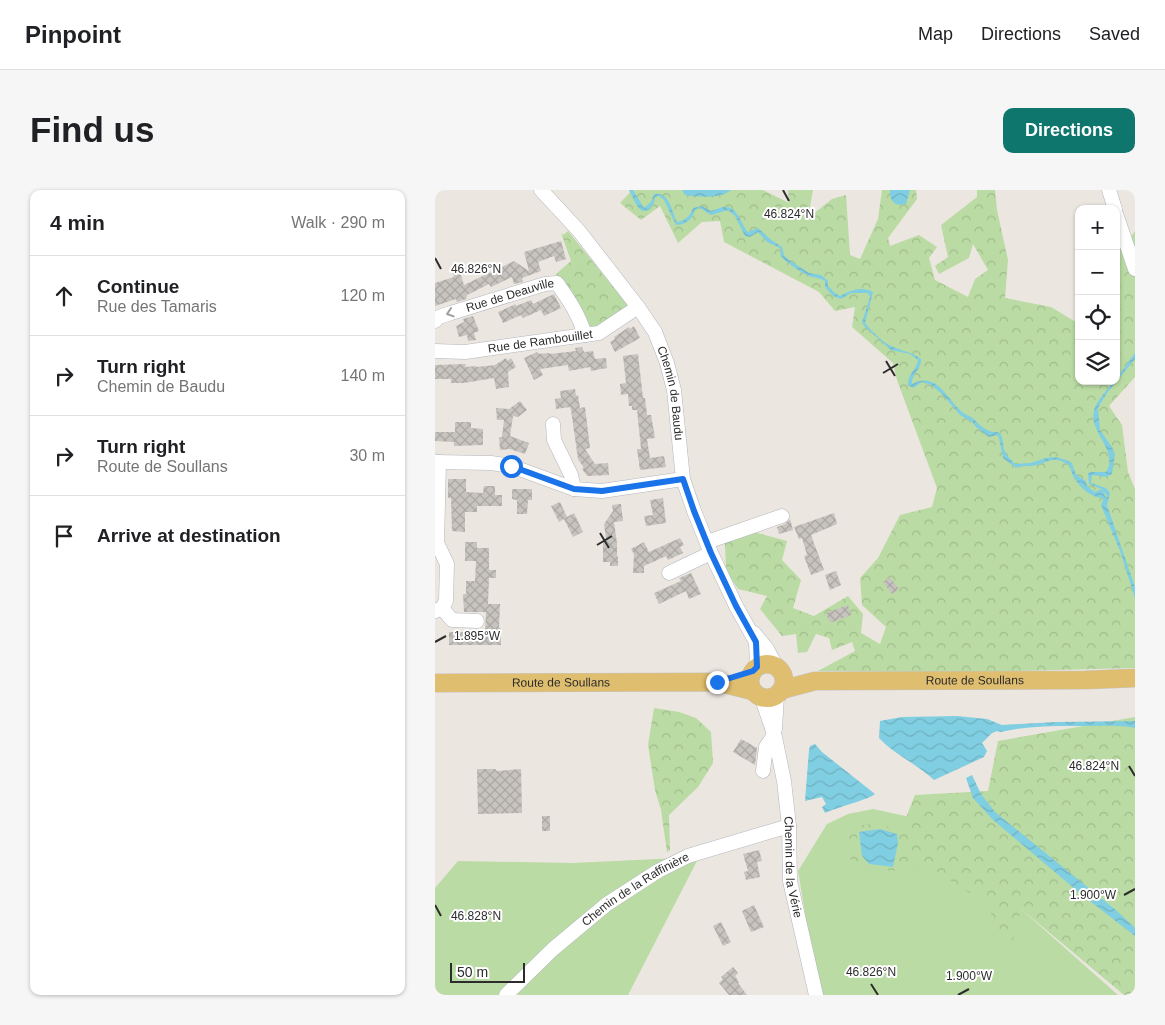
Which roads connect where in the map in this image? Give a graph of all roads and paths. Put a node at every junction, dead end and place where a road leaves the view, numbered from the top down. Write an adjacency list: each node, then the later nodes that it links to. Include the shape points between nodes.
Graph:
1 (541, 190): 6 (street, Chemin de Baudu, via 579,231)
2 (1109, 190): 3 (street)
3 (1114, 205)
4 (1120, 226): 5 (street)
5 (1135, 269)
6 (638, 307): 8 (street, Rue de Rambouillet, via 599,333); 13 (street, Chemin de Baudu, via 655,332 667,363 674,390)
7 (435, 320): 8 (street, Rue de Deauville, one-way to 7, via 580,318 557,283 535,287)
8 (585, 335): 9 (street, Rue de Rambouillet, via 465,352)
9 (435, 351)
10 (553, 424): 14 (street, via 554,440 571,475)
11 (437, 462): 12 (street); 14 (street, via 511,466)
12 (436, 479): 18 (street, via 437,543 447,564 446,601)
13 (683, 479): 14 (street, via 602,491); 16 (street, Chemin de Baudu)
14 (574, 489)
15 (782, 516): 16 (street)
16 (709, 548): 17 (street); 20 (street, Chemin de Baudu)
17 (669, 572)
18 (439, 609): 19 (street, via 452,620)
19 (477, 621)
20 (747, 625): 21 (street, Chemin de Baudu); 22 (street, Chemin de Baudu, via 756,642)
21 (778, 668): 22 (main road, via 766,664); 24 (main road, Route de Soullans); 27 (main road, via 784,680)
22 (755, 669): 25 (main road, Route de Soullans); 27 (main road, via 750,680)
23 (1135, 678): 24 (main road, Route de Soullans)
24 (815, 681): 27 (main road, Route de Soullans)
25 (717, 682): 26 (main road, Route de Soullans); 27 (main road, Route de Soullans)
26 (435, 683)
27 (768, 693): 28 (street, Chemin de la Vérie)
28 (774, 736): 29 (street, via 766,747); 30 (street, Chemin de la Vérie)
29 (763, 771)
30 (789, 826): 31 (street, Chemin de la Raffinière, via 688,856 658,871 607,904 553,949); 32 (street, Chemin de la Vérie, via 790,881)
31 (506, 995)
32 (816, 995)

